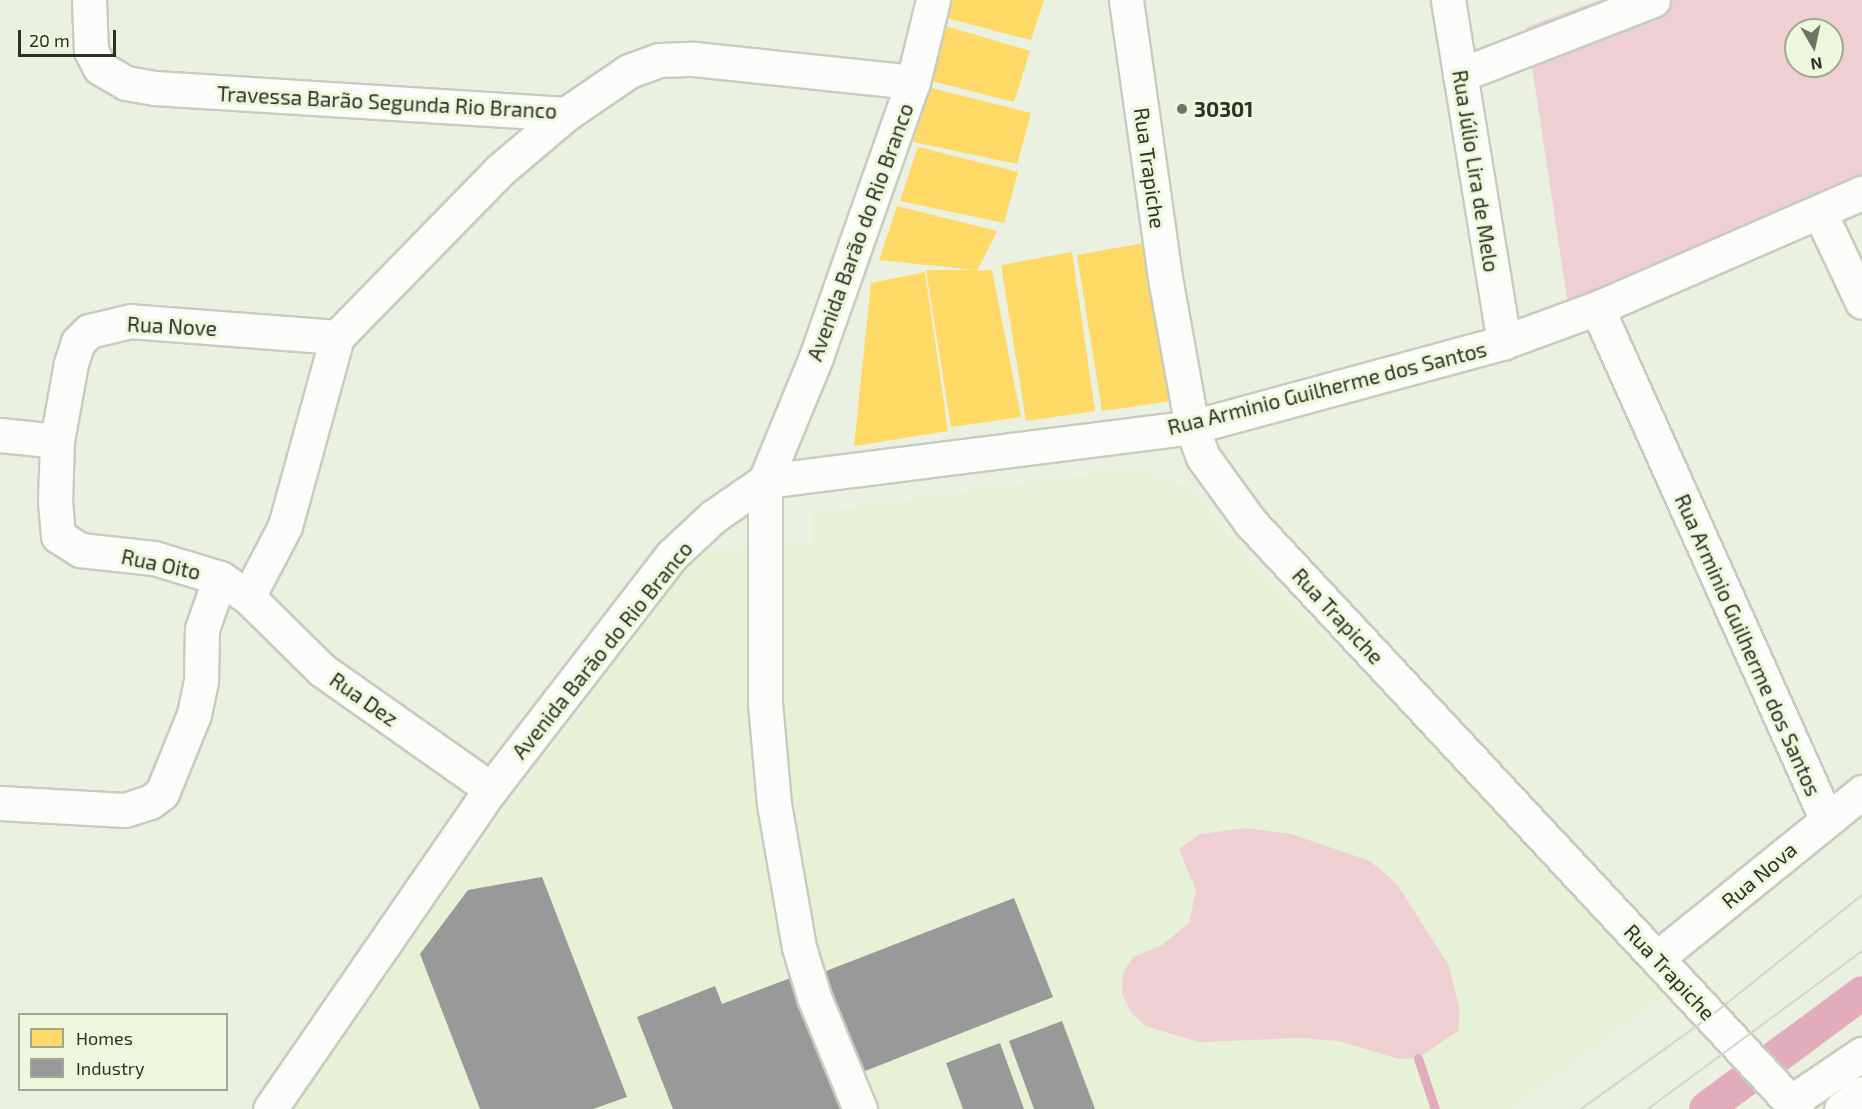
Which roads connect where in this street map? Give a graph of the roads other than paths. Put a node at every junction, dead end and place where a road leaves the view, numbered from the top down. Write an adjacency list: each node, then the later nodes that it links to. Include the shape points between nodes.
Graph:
1 (90, 0): 8 (street, Travessa Barão Segunda Rio Branco, via 91,51 100,68 126,83)
2 (933, 0): 7 (street, Avenida Barão do Rio Branco)
3 (1126, 0): 15 (street, Rua Trapiche, via 1166,283)
4 (1448, 0): 6 (street, Rua Júlio Lira de Melo)
5 (1653, 0): 6 (street)
6 (1460, 75): 14 (street, Rua Júlio Lira de Melo)
7 (913, 82): 8 (street, Travessa Barão Segunda Rio Branco, via 694,59 659,60 629,71); 18 (street, Avenida Barão do Rio Branco, via 816,357)
8 (566, 114): 13 (street, via 500,170)
9 (1862, 193): 10 (street, Rua Arminio Guilherme dos Santos)
10 (1820, 213): 11 (street); 12 (street, Rua Arminio Guilherme dos Santos)
11 (1862, 302)
12 (1598, 308): 14 (street, Rua Arminio Guilherme dos Santos); 25 (street, Rua Arminio Guilherme dos Santos)
13 (337, 337): 17 (street, Rua Nove, via 131,321 98,327 78,342); 21 (street, via 285,526)
14 (1504, 342): 15 (street, Rua Arminio Guilherme dos Santos)
15 (1192, 427): 18 (street, Rua Arminio Guilherme dos Santos); 26 (street, Rua Trapiche, via 1203,457 1251,523)
16 (0, 435): 17 (street)
17 (57, 441): 19 (street, Rua Nove, via 55,520 58,536)
18 (765, 482): 22 (street, Avenida Barão do Rio Branco, via 714,516 672,555); 31 (street, via 765,703 774,804 799,947 814,997)
19 (68, 545): 20 (street, Rua Oito, via 80,550 154,558)
20 (220, 578): 21 (street, Rua Oito); 24 (street, via 202,629 201,680 194,714 170,781 150,802 124,810)
21 (248, 597): 22 (street, Rua Dez, via 322,670)
22 (490, 789): 30 (street, Avenida Barão do Rio Branco)
23 (1862, 792): 25 (street, Rua Nova)
24 (0, 803)
25 (1826, 818): 26 (street, Rua Nova, via 1778,862)
26 (1657, 958): 29 (street, Rua Trapiche)
27 (1862, 1054): 29 (street)
28 (1862, 1093): 32 (street)
29 (1790, 1101)
30 (270, 1109)
31 (860, 1109)
32 (1841, 1109)

